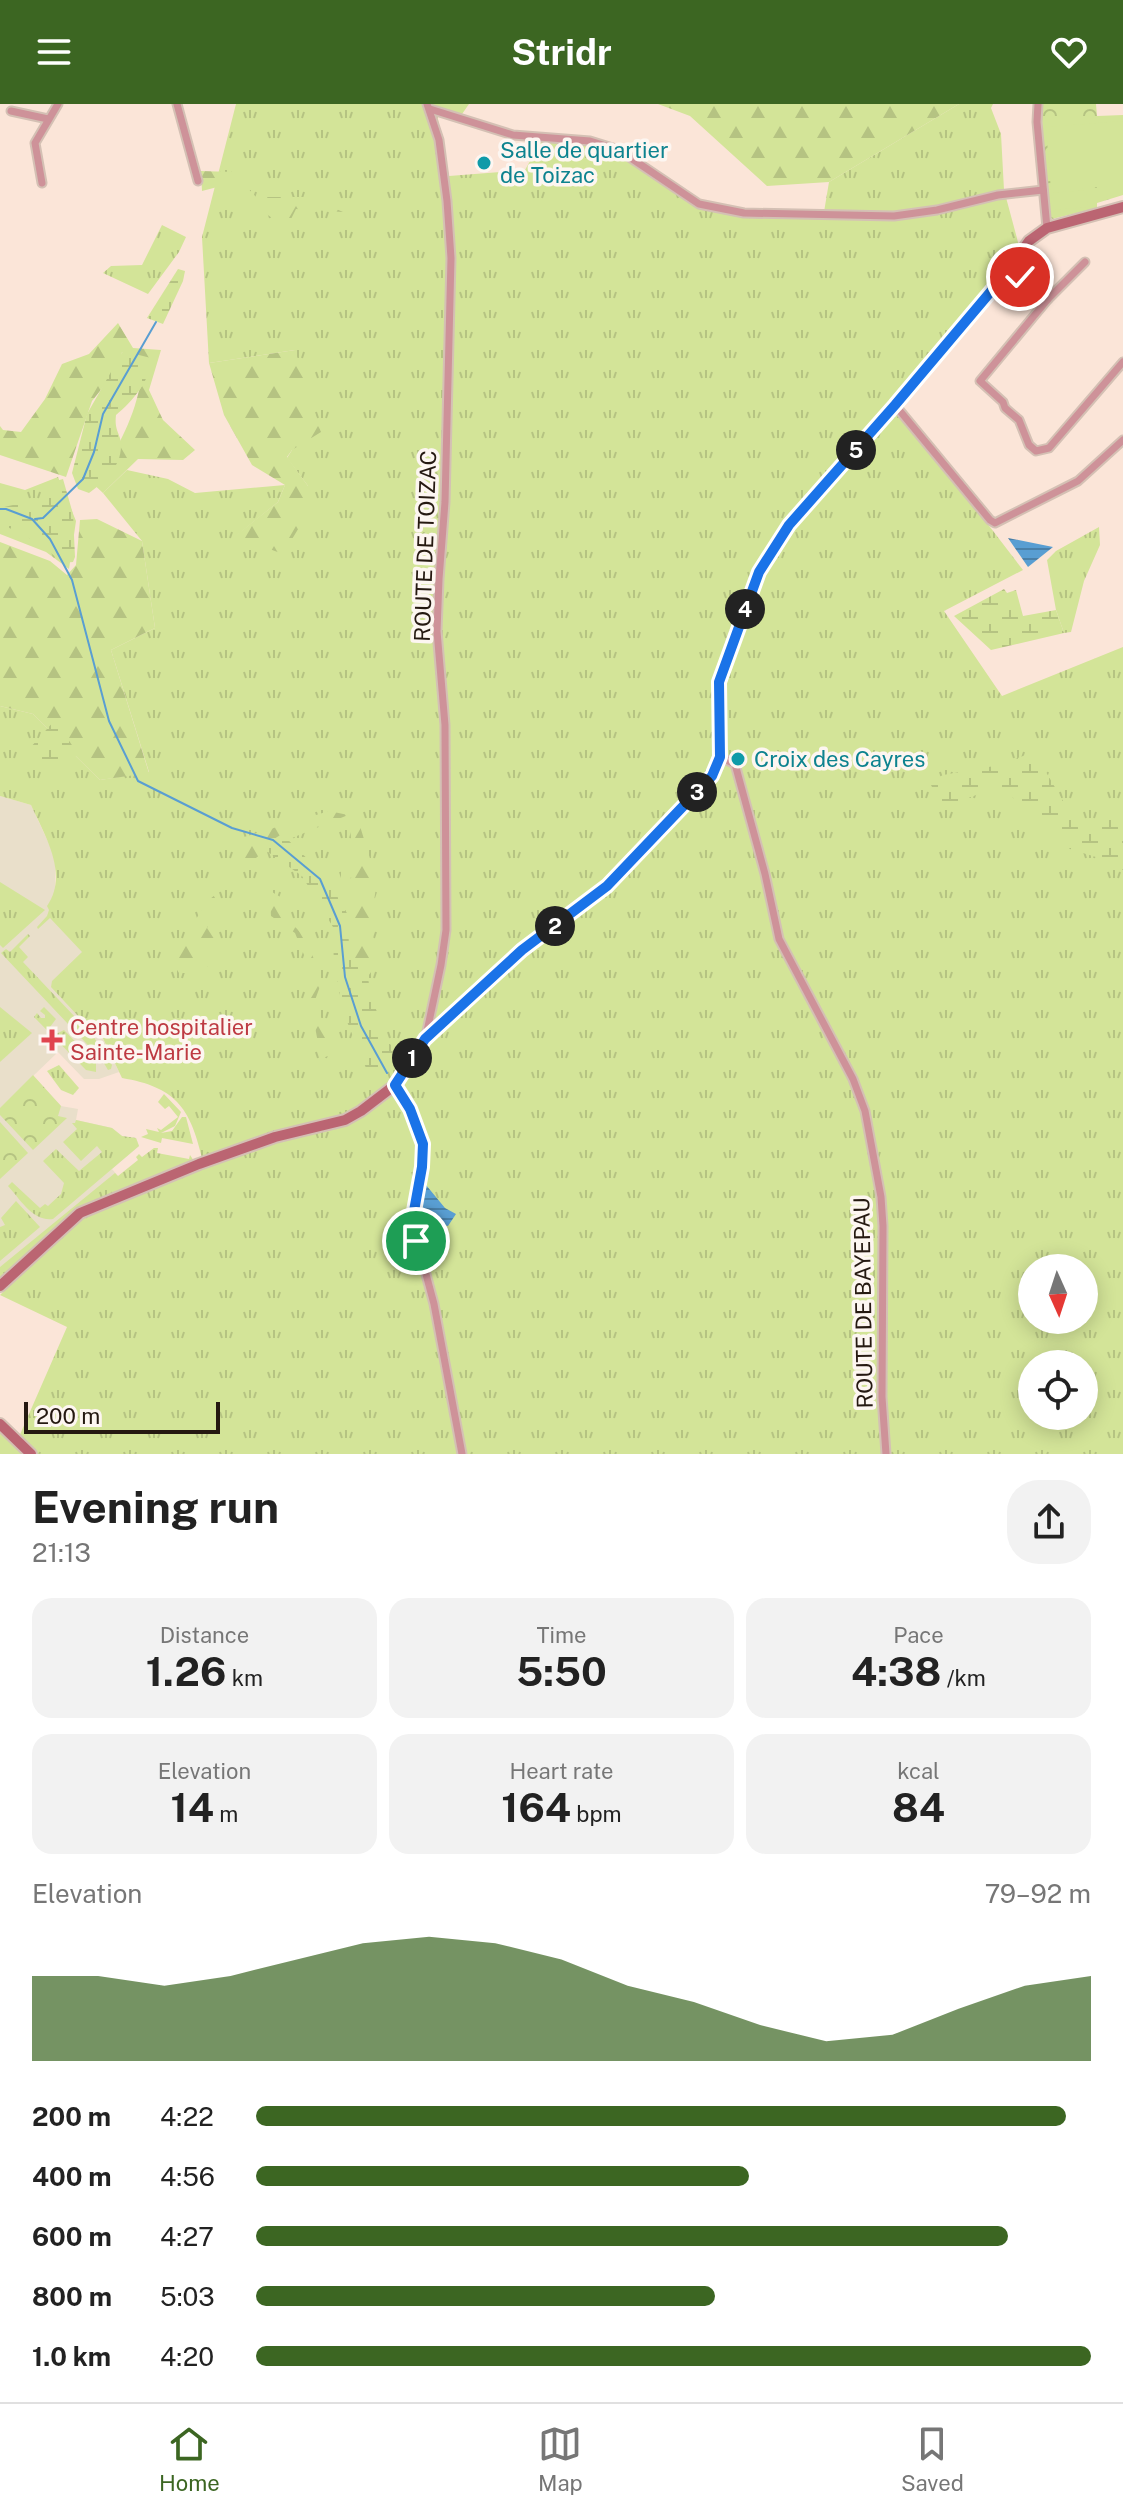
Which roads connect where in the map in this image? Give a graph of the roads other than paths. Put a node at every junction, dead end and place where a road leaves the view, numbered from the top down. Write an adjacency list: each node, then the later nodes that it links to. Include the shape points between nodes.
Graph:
1 (58, 104): 6 (street)
2 (177, 104): 7 (street)
3 (1038, 104): 9 (street)
4 (429, 106): 9 (street, via 513,135 590,141 619,150 699,204 744,213 913,214); 19 (street, ROUTE DE TOIZAC, via 439,140 451,258 437,631 445,725 446,930)
5 (11, 111): 6 (street)
6 (48, 119): 8 (street, via 35,143)
7 (198, 181)
8 (42, 183)
9 (1043, 190): 11 (street)
10 (1123, 207): 11 (street)
11 (1047, 228): 13 (street, via 1029,241)
12 (1085, 262): 14 (street)
13 (1009, 270): 14 (street); 16 (street)
14 (1048, 299): 15 (street, via 980,381 1019,420 1036,451 1049,448)
15 (1123, 362)
16 (895, 405): 17 (street, via 995,523 1078,481); 18 (street, via 789,525 759,572 719,682)
17 (1123, 440)
18 (720, 757): 19 (street, via 712,776 607,886 522,950); 25 (street, ROUTE DE BAYEPAU, via 735,764 779,939 865,1111 883,1226)
19 (425, 1039): 20 (street)
20 (395, 1085): 21 (street, via 345,1120 237,1150 80,1213); 24 (street, via 423,1144 412,1222 434,1304)
21 (0, 1286)
22 (0, 1424): 23 (street)
23 (31, 1454)
24 (462, 1454)
25 (886, 1454)

